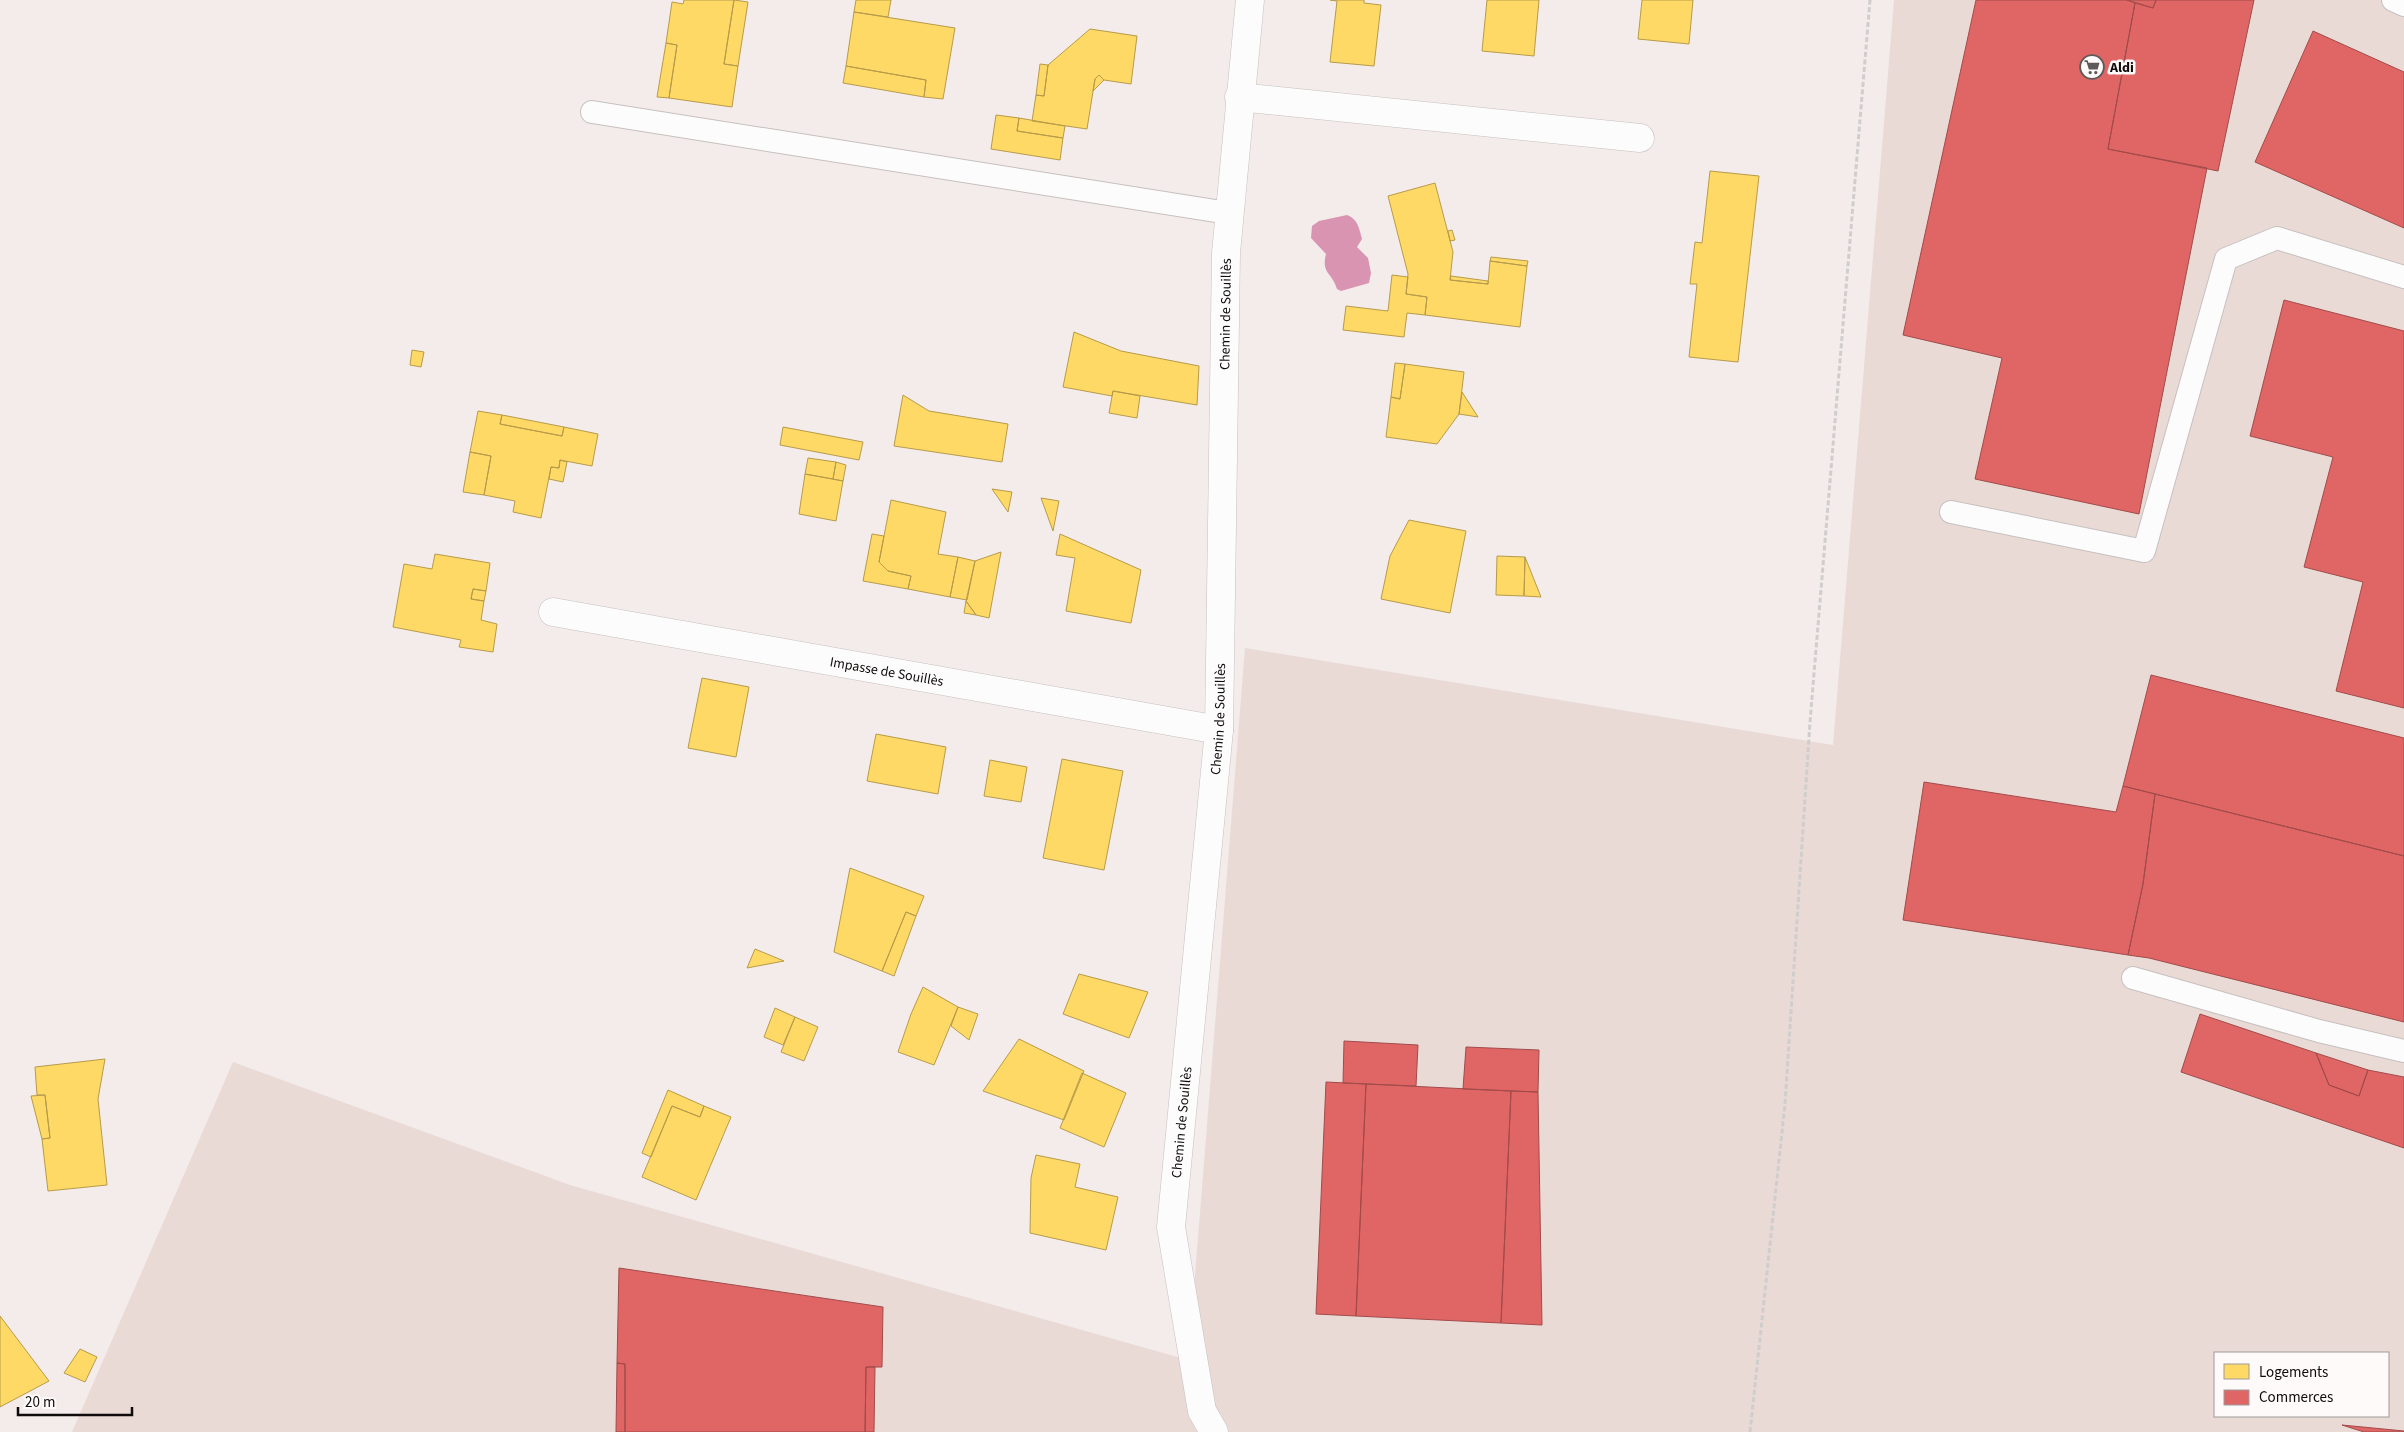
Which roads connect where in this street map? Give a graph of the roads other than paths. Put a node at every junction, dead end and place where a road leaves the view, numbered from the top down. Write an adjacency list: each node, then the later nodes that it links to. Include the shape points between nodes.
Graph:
1 (1250, 0): 4 (street, Chemin de Souillès)
2 (2393, 0): 3 (lane)
3 (2404, 5)
4 (1239, 97): 6 (street); 7 (street, Chemin de Souillès)
5 (592, 112): 7 (lane)
6 (1640, 138)
7 (1228, 213): 11 (street, Chemin de Souillès)
8 (2404, 277): 9 (lane, via 2277,238 2226,259 2144,551)
9 (1951, 512)
10 (553, 612): 11 (street, Impasse de Souillès)
11 (1219, 730): 14 (street, Chemin de Souillès, via 1172,1227 1202,1411)
12 (2133, 978): 13 (lane, via 2319,1031)
13 (2404, 1051)
14 (1214, 1432)

